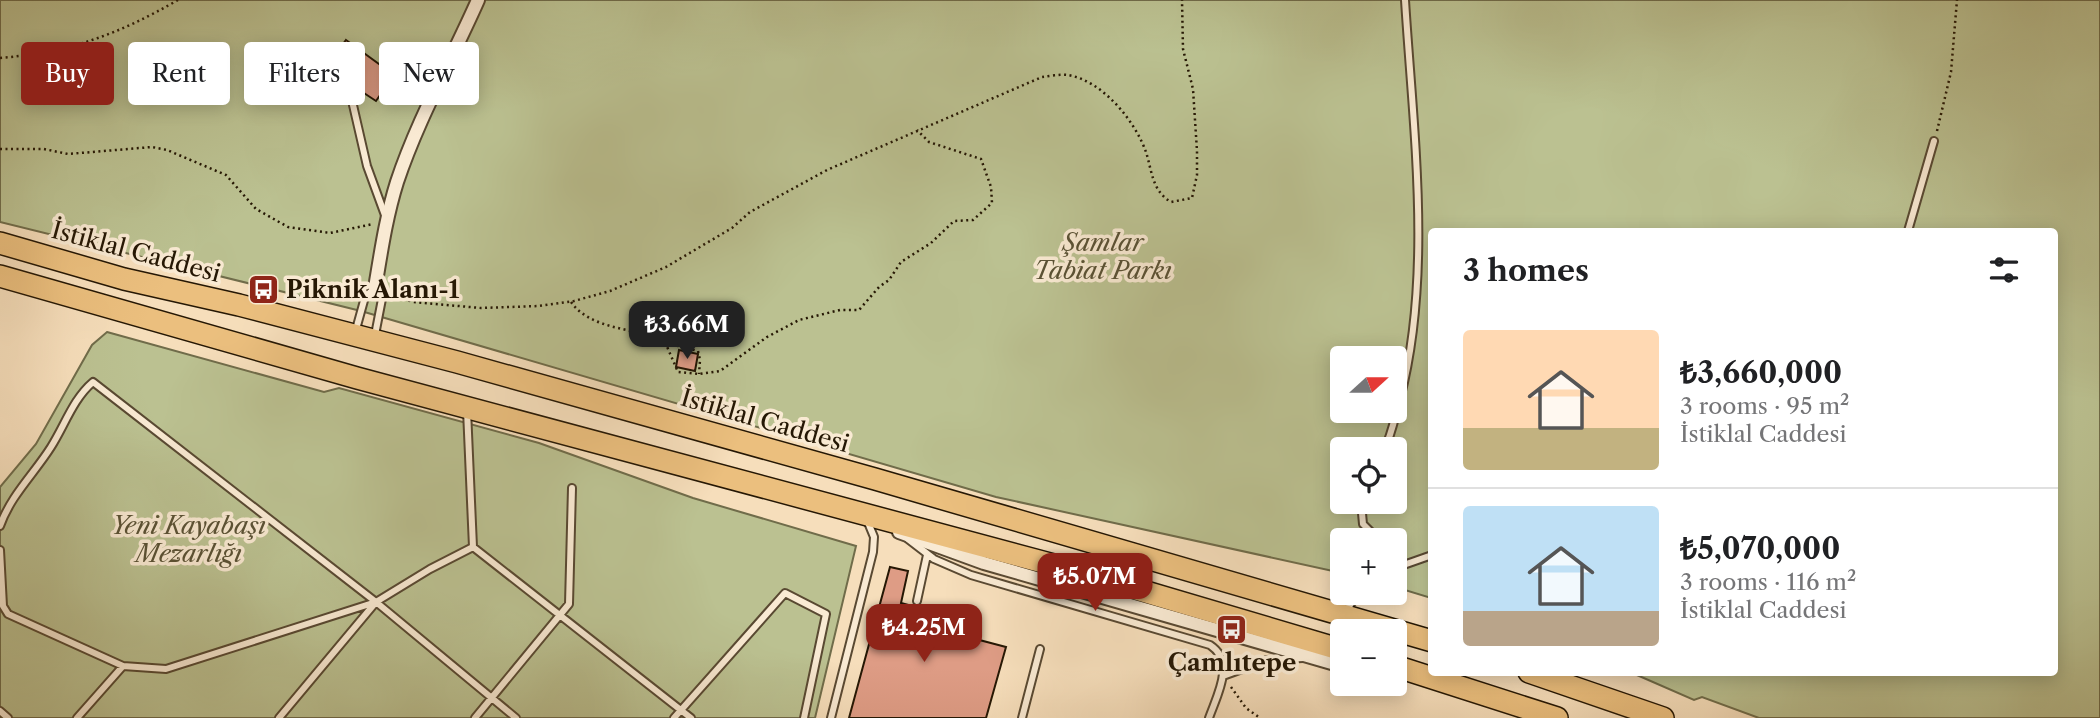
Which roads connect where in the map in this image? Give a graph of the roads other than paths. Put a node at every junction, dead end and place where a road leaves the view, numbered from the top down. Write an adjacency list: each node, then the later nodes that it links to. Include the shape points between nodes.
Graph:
1 (478, 0): 5 (street, via 413,138)
2 (1405, 0): 12 (lane, via 1415,149 1417,278 1411,358)
3 (353, 105): 5 (lane)
4 (1934, 141): 6 (lane)
5 (386, 220): 9 (street)
6 (1909, 228)
7 (0, 243): 10 (main road, İstiklal Caddesi, via 124,279)
8 (0, 276): 11 (main road)
9 (375, 288): 10 (lane, via 365,297); 10 (lane, via 382,299)
10 (364, 338): 25 (main road, İstiklal Caddesi)
11 (467, 408): 14 (main road); 17 (lane)
12 (1388, 437)
13 (572, 488): 26 (lane, via 569,604)
14 (864, 515): 16 (street); 28 (main road, via 1065,568); 49 (lane, via 874,537 873,552)
15 (0, 526): 23 (lane, via 20,487 93,382)
16 (901, 534): 19 (lane); 30 (street, via 984,563)
17 (473, 547): 23 (lane); 26 (lane)
18 (0, 550): 32 (lane, via 3,606 8,614)
19 (927, 555): 22 (lane); 34 (lane, via 971,575 1210,645 1223,658)
20 (1428, 556): 21 (lane)
21 (1407, 563)
22 (917, 601)
23 (376, 602): 32 (lane, via 166,669); 38 (lane); 43 (lane)
24 (1350, 605): 25 (lane)
25 (1343, 614): 27 (main road, İstiklal Caddesi)
26 (560, 616): 38 (lane); 39 (lane)
27 (1428, 640)
28 (1330, 646)
29 (1040, 649): 50 (lane)
30 (1311, 658): 31 (street); 34 (lane, via 1267,660)
31 (1330, 663)
32 (123, 666): 42 (lane)
33 (1407, 670): 37 (main road)
34 (1223, 676): 51 (lane)
35 (1541, 676): 53 (main road)
36 (1407, 679): 37 (street)
37 (1470, 690): 52 (main road)
38 (492, 698): 44 (lane); 45 (lane)
39 (681, 710): 46 (lane); 47 (lane); 48 (lane, via 785,593 826,614)
40 (0, 711): 41 (lane)
41 (8, 718)
42 (77, 718)
43 (279, 718)
44 (475, 718)
45 (516, 718)
46 (674, 718)
47 (691, 718)
48 (804, 718)
49 (831, 718)
50 (1022, 718)
51 (1209, 718)
52 (1557, 718)
53 (1663, 718)

